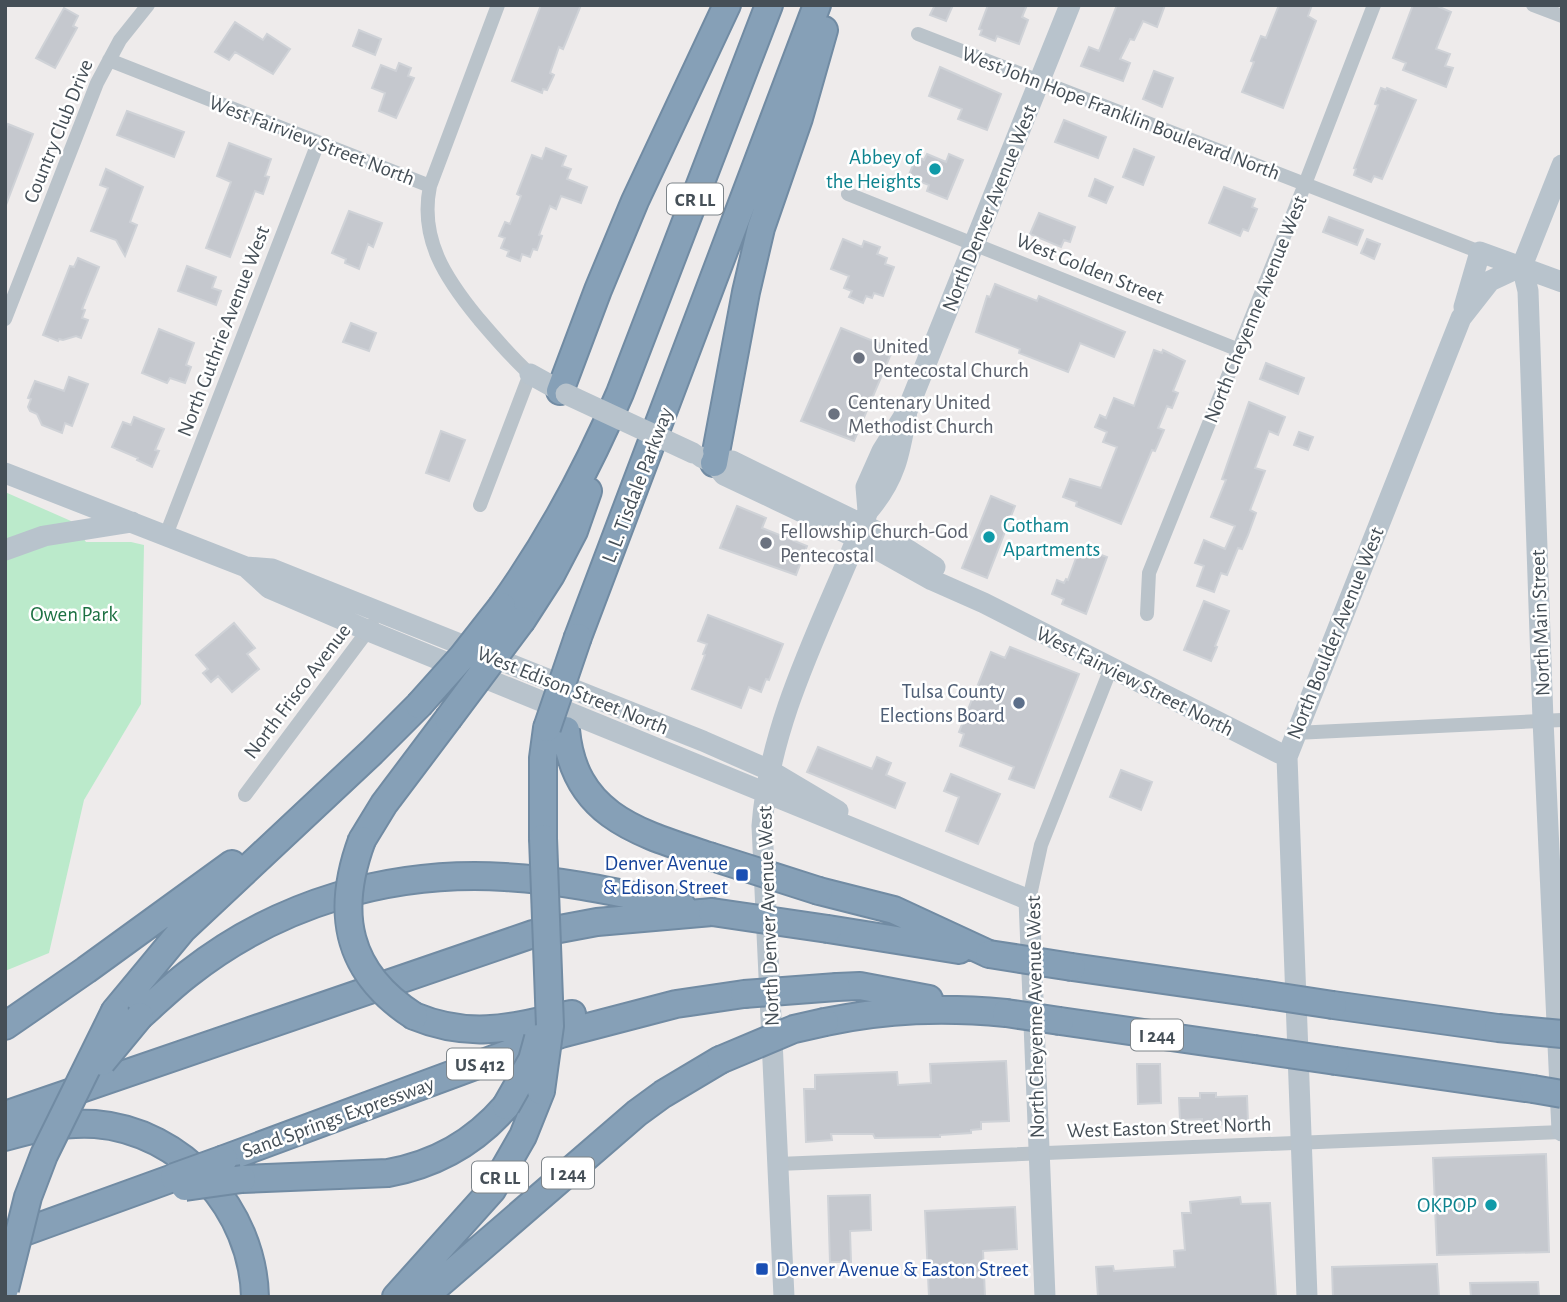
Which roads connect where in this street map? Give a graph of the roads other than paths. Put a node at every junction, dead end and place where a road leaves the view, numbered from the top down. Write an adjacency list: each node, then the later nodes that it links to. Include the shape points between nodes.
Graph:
1 (148, 5): 12 (street, Country Club Drive)
2 (498, 5): 17 (street)
3 (727, 5): 27 (highway, via 635,201)
4 (769, 5): 37 (highway, CR LL, via 620,393 575,531 551,575)
5 (817, 5): 40 (highway, L. L. Tisdale Parkway / CR LL)
6 (831, 5): 28 (highway, via 761,228)
7 (1070, 5): 13 (street, North Denver Avenue West)
8 (1374, 5): 16 (street, North Cheyenne Avenue West)
9 (1534, 5): 10 (street)
10 (1562, 16)
11 (918, 34): 13 (street, West John Hope Franklin Boulevard North)
12 (109, 60): 14 (street, West Fairview Street North); 24 (street, Country Club Drive)
13 (1040, 81): 16 (street, West John Hope Franklin Boulevard North); 19 (street, North Denver Avenue West)
14 (318, 143): 17 (street, West Fairview Street North); 33 (street, North Guthrie Avenue West)
15 (1562, 165): 21 (street)
16 (1305, 184): 20 (street, West John Hope Franklin Boulevard North); 25 (street, North Cheyenne Avenue West)
17 (430, 186): 26 (street, West Fairview Street North, via 427,215 443,271)
18 (848, 194): 19 (street, West Golden Street)
19 (975, 244): 25 (street, West Golden Street); 32 (street, North Denver Avenue West, via 907,411 898,458)
20 (1479, 252): 21 (street, West John Hope Franklin Boulevard North); 23 (street)
21 (1522, 266): 22 (street, West John Hope Franklin Boulevard North); 23 (street, North Boulder Avenue West, via 1490,281); 42 (street, North Main Street, via 1528,291)
22 (1562, 282)
23 (1461, 318): 43 (street, North Boulder Avenue West)
24 (5, 319)
25 (1239, 350): 38 (street, North Cheyenne Avenue West, via 1149,573)
26 (530, 374): 27 (street, West Fairview Street North); 30 (street)
27 (563, 392): 28 (street, West Fairview Street North, bridge)
28 (703, 458): 32 (street, West Fairview Street North, via 724,475)
29 (5, 473): 31 (street, West Edison Street North)
30 (480, 505)
31 (133, 522): 33 (street, West Edison Street North); 34 (street, via 44,536)
32 (863, 525): 41 (street, West Fairview Street North, via 939,569 984,603); 45 (street, North Denver Avenue West, via 790,704)
33 (166, 535): 35 (street, West Edison Street North)
34 (5, 550)
35 (246, 567): 36 (street, West Edison Street North, via 272,569); 39 (street, West Edison Street North, via 270,588)
36 (380, 612): 39 (street, North Frisco Avenue); 45 (street, West Edison Street North)
37 (512, 613): 48 (highway, bridge); 55 (highway, bridge, via 448,719 362,840 347,902 348,923 364,968 394,1002 414,1016 440,1026 471,1030 661,996)
38 (1147, 614)
39 (369, 631): 46 (street, West Edison Street North); 47 (street, North Frisco Avenue)
40 (579, 637): 52 (highway, bridge, via 566,705 567,743 577,773 616,819 648,836 709,856 894,910); 54 (highway, L. L. Tisdale Parkway / CR LL, bridge, via 547,728 543,758)
41 (1111, 668): 44 (street, West Fairview Street North); 50 (street, North Cheyenne Avenue West, via 1045,836)
42 (1552, 720): 43 (street); 53 (street, North Main Street)
43 (1295, 733): 44 (street, North Boulder Avenue West)
44 (1287, 757): 66 (street, North Boulder Avenue West)
45 (769, 770): 46 (street, North Denver Avenue West); 49 (street, West Edison Street North)
46 (764, 792): 49 (street, West Edison Street North); 68 (street, North Denver Avenue West)
47 (245, 795)
48 (318, 802): 57 (highway, via 183,929); 58 (highway)
49 (887, 842): 50 (street, West Edison Street North)
50 (1029, 900): 67 (street, North Cheyenne Avenue West)
51 (712, 912): 52 (highway, bridge); 57 (highway, via 590,887 508,877 444,876 387,883 323,901 264,925); 63 (highway, via 597,922 533,934)
52 (989, 954): 59 (highway, bridge)
53 (1558, 968): 64 (street, North Main Street)
54 (547, 981): 69 (highway, bridge, via 532,1060 506,1106 464,1146 388,1173); 73 (highway, CR LL, bridge, via 550,1026 541,1091 523,1136 492,1189)
55 (744, 994): 56 (highway, Sand Springs Expressway / US 412, bridge, via 860,986); 69 (highway, Sand Springs Expressway / US 412, bridge, via 676,1004 561,1034 224,1159)
56 (1006, 1013): 61 (highway, I 244, bridge); 74 (highway, I 244, bridge, via 920,1008 858,1015 794,1029 720,1060 637,1113)
57 (127, 1014): 71 (highway, bridge, via 44,1155 28,1197)
58 (5, 1026)
59 (1562, 1034)
60 (1562, 1088): 61 (highway, bridge)
61 (1533, 1089): 62 (highway, I 244, bridge)
62 (1562, 1094)
63 (5, 1115)
64 (1562, 1132): 66 (street, West Easton Street North)
65 (5, 1138): 72 (highway, via 35,1128 98,1124 125,1130 173,1151 206,1177 231,1212 252,1263)
66 (1301, 1143): 67 (street, West Easton Street North); 77 (street, North Boulder Avenue West)
67 (1038, 1153): 68 (street, West Easton Street North); 76 (street, North Cheyenne Avenue West)
68 (778, 1164): 75 (street, North Denver Avenue West)
69 (179, 1182): 70 (highway, Sand Springs Expressway / US 412, via 128,1195)
70 (5, 1239)
71 (5, 1289)
72 (255, 1297)
73 (396, 1297)
74 (424, 1297)
75 (784, 1297)
76 (1045, 1297)
77 (1307, 1297)

